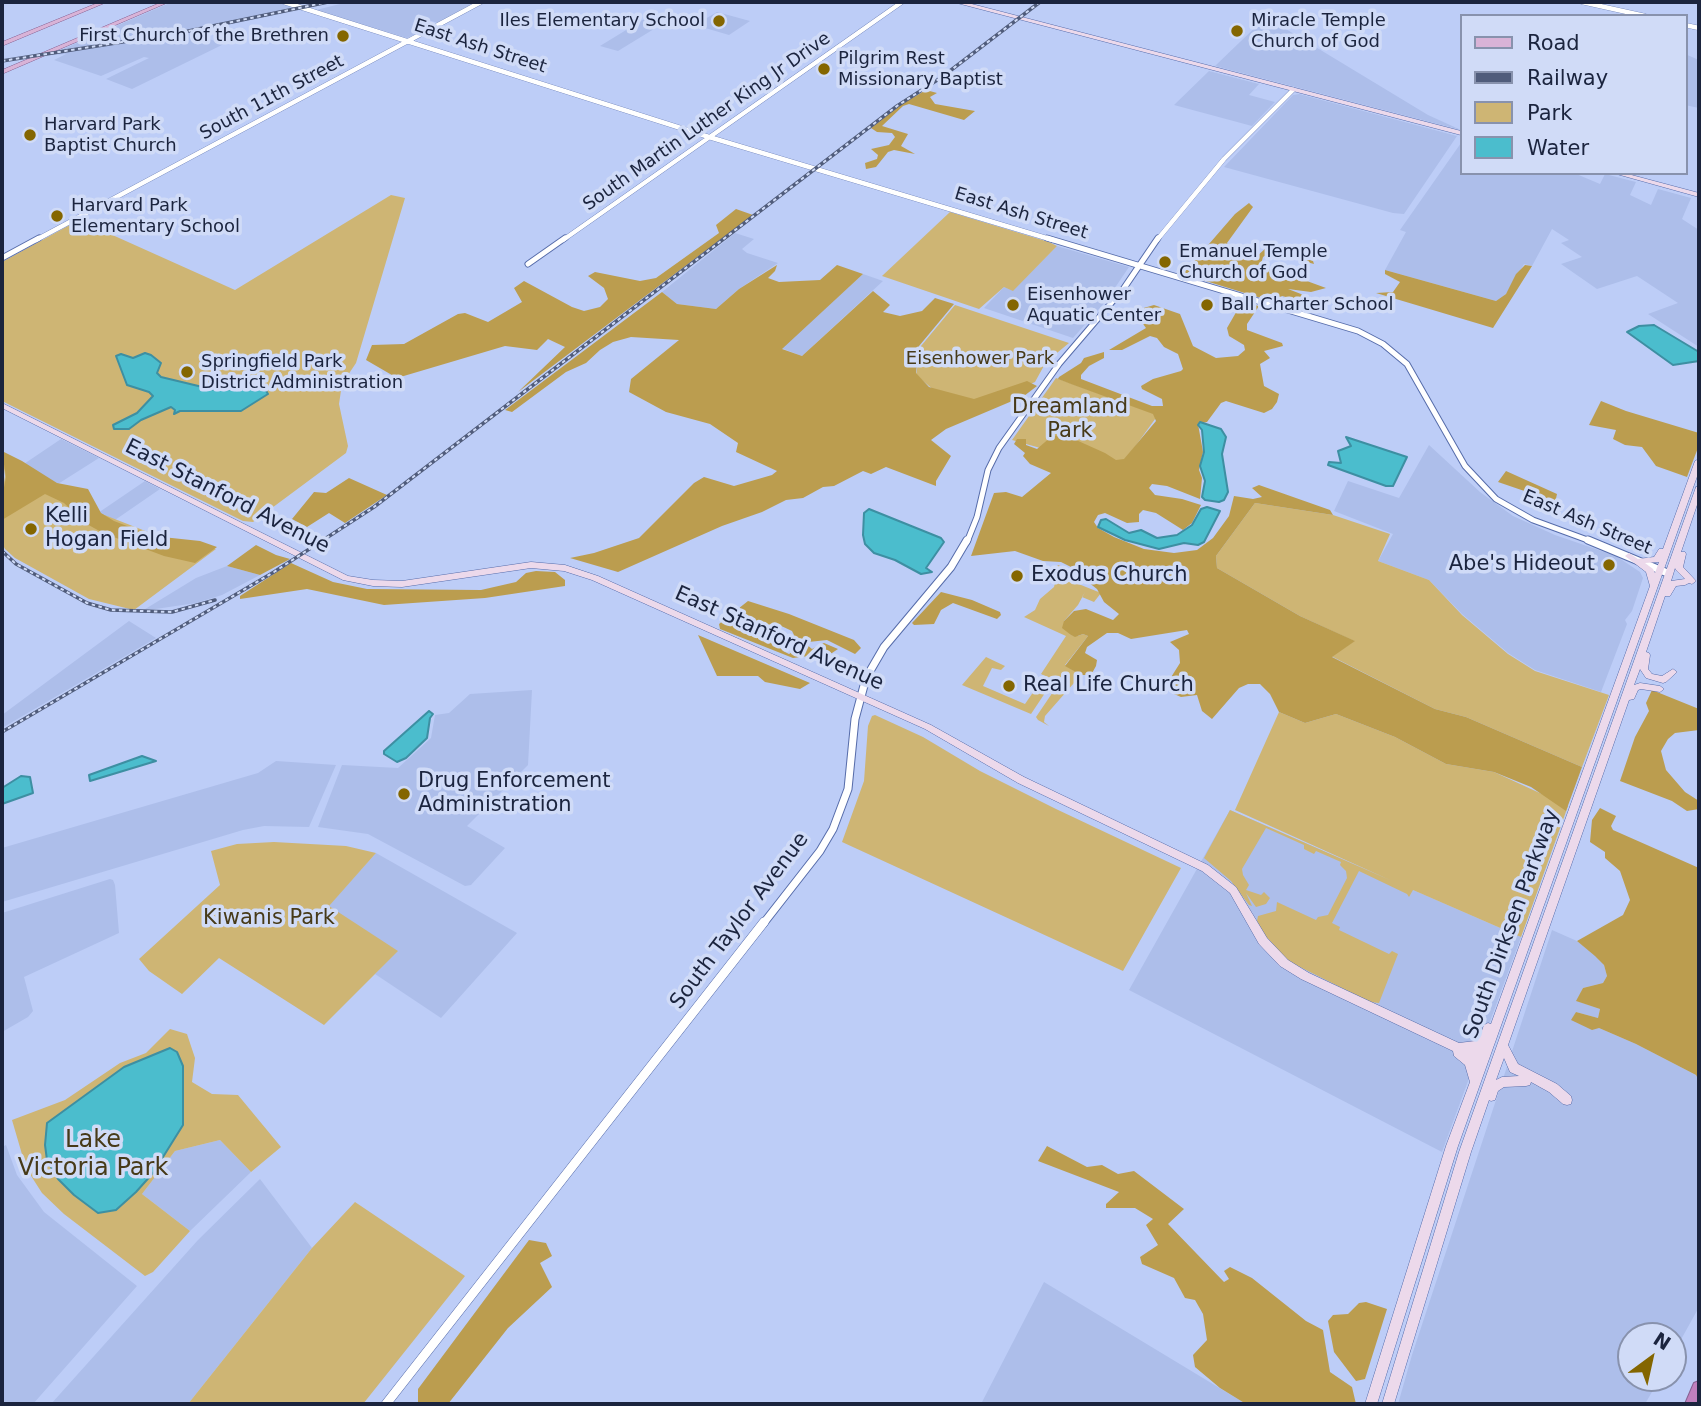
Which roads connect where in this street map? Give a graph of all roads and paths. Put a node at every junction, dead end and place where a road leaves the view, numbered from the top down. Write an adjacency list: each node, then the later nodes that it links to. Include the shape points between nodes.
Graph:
1 (104, 2): 10 (main road)
2 (166, 2): 11 (main road)
3 (284, 2): 9 (street, East Ash Street)
4 (481, 2): 9 (street, South 11th Street)
5 (902, 2): 14 (street, South Martin Luther King Jr Drive)
6 (959, 2): 12 (main road)
7 (1582, 2): 8 (street)
8 (1635, 14)
9 (408, 41): 14 (street, East Ash Street); 17 (street, South 11th Street)
10 (2, 44)
11 (2, 72)
12 (1293, 90): 13 (main road); 19 (street, South Taylor Avenue, via 1215,169)
13 (1460, 134)
14 (709, 137): 18 (street, South Martin Luther King Jr Drive); 19 (street, East Ash Street)
15 (1624, 175): 16 (main road)
16 (1699, 195)
17 (2, 258)
18 (528, 264)
19 (1139, 265): 27 (street, East Ash Street, via 1348,327 1376,340 1407,364 1465,466 1488,493 1533,520); 36 (street, South Taylor Avenue, via 999,448 965,546 879,653)
20 (2, 405): 36 (main road, East Stanford Avenue, via 346,578 402,584 522,565 565,568)
21 (1699, 461): 25 (main road, South Dirksen Parkway)
22 (1699, 489): 24 (main road, South Dirksen Parkway)
23 (1699, 503): 24 (main road)
24 (1692, 510): 26 (main road, South Dirksen Parkway)
25 (1681, 512): 28 (main road, via 1659,558); 29 (main road, South Dirksen Parkway)
26 (1685, 530): 30 (main road, South Dirksen Parkway); 32 (main road, via 1679,567 1689,581 1671,584)
27 (1629, 556): 28 (street, East Ash Street); 31 (main road, via 1650,571)
28 (1639, 561): 29 (street, East Ash Street)
29 (1660, 570): 30 (street, East Ash Street); 31 (main road, South Dirksen Parkway)
30 (1669, 574): 32 (main road, South Dirksen Parkway)
31 (1653, 587): 38 (main road, South Dirksen Parkway)
32 (1657, 609): 33 (main road, South Dirksen Parkway)
33 (1649, 631): 34 (main road, via 1645,672 1663,680); 37 (main road, South Dirksen Parkway)
34 (1673, 672)
35 (1660, 689): 37 (main road, via 1635,688)
36 (860, 696): 39 (main road, East Stanford Avenue, via 1211,871 1233,890 1263,941 1283,963); 48 (street, South Taylor Avenue, via 848,789 820,851)
37 (1611, 739): 40 (main road, South Dirksen Parkway)
38 (1505, 1000): 41 (main road, via 1481,1042); 42 (main road, South Dirksen Parkway)
39 (1427, 1034): 41 (main road, East Stanford Avenue); 43 (main road, via 1466,1058)
40 (1503, 1045): 45 (main road, via 1517,1071); 46 (main road, South Dirksen Parkway)
41 (1457, 1048): 42 (main road, East Stanford Avenue)
42 (1483, 1060): 43 (main road, South Dirksen Parkway)
43 (1475, 1081): 49 (main road, South Dirksen Parkway)
44 (1526, 1081): 46 (main road, via 1497,1084)
45 (1567, 1100)
46 (1475, 1124): 50 (main road, South Dirksen Parkway)
47 (1699, 1388): 51 (highway)
48 (386, 1404)
49 (1371, 1404)
50 (1388, 1404)
51 (1692, 1404)

